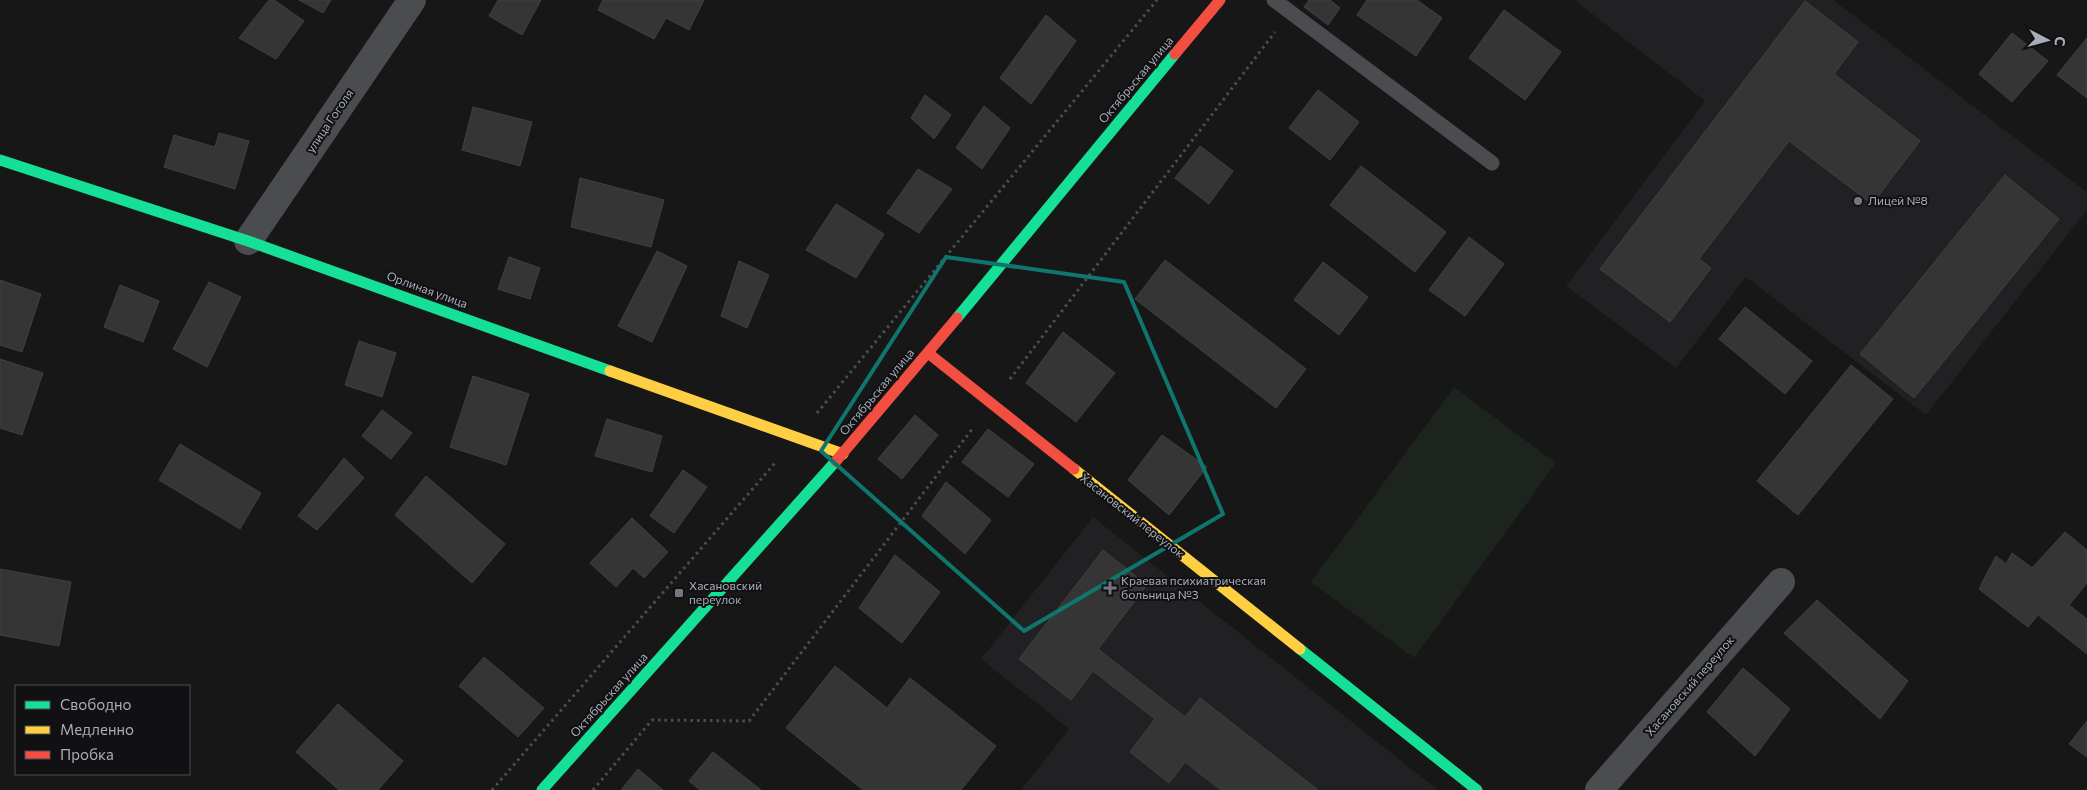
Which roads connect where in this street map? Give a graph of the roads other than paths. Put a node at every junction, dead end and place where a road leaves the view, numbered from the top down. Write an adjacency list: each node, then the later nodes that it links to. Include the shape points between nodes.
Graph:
1 (412, 0): 6 (street, улица Гоголя)
2 (1220, 0): 7 (street, Октябрьская улица)
3 (1274, 0): 5 (lane)
4 (0, 160): 6 (street, Орлиная улица)
5 (1492, 163)
6 (248, 241): 8 (street, Орлиная улица)
7 (928, 354): 8 (street, Октябрьская улица); 11 (street, Хасановский переулок)
8 (843, 454): 10 (street, Октябрьская улица)
9 (1781, 582): 12 (street, Хасановский переулок)
10 (542, 790)
11 (1477, 790)
12 (1599, 790)

